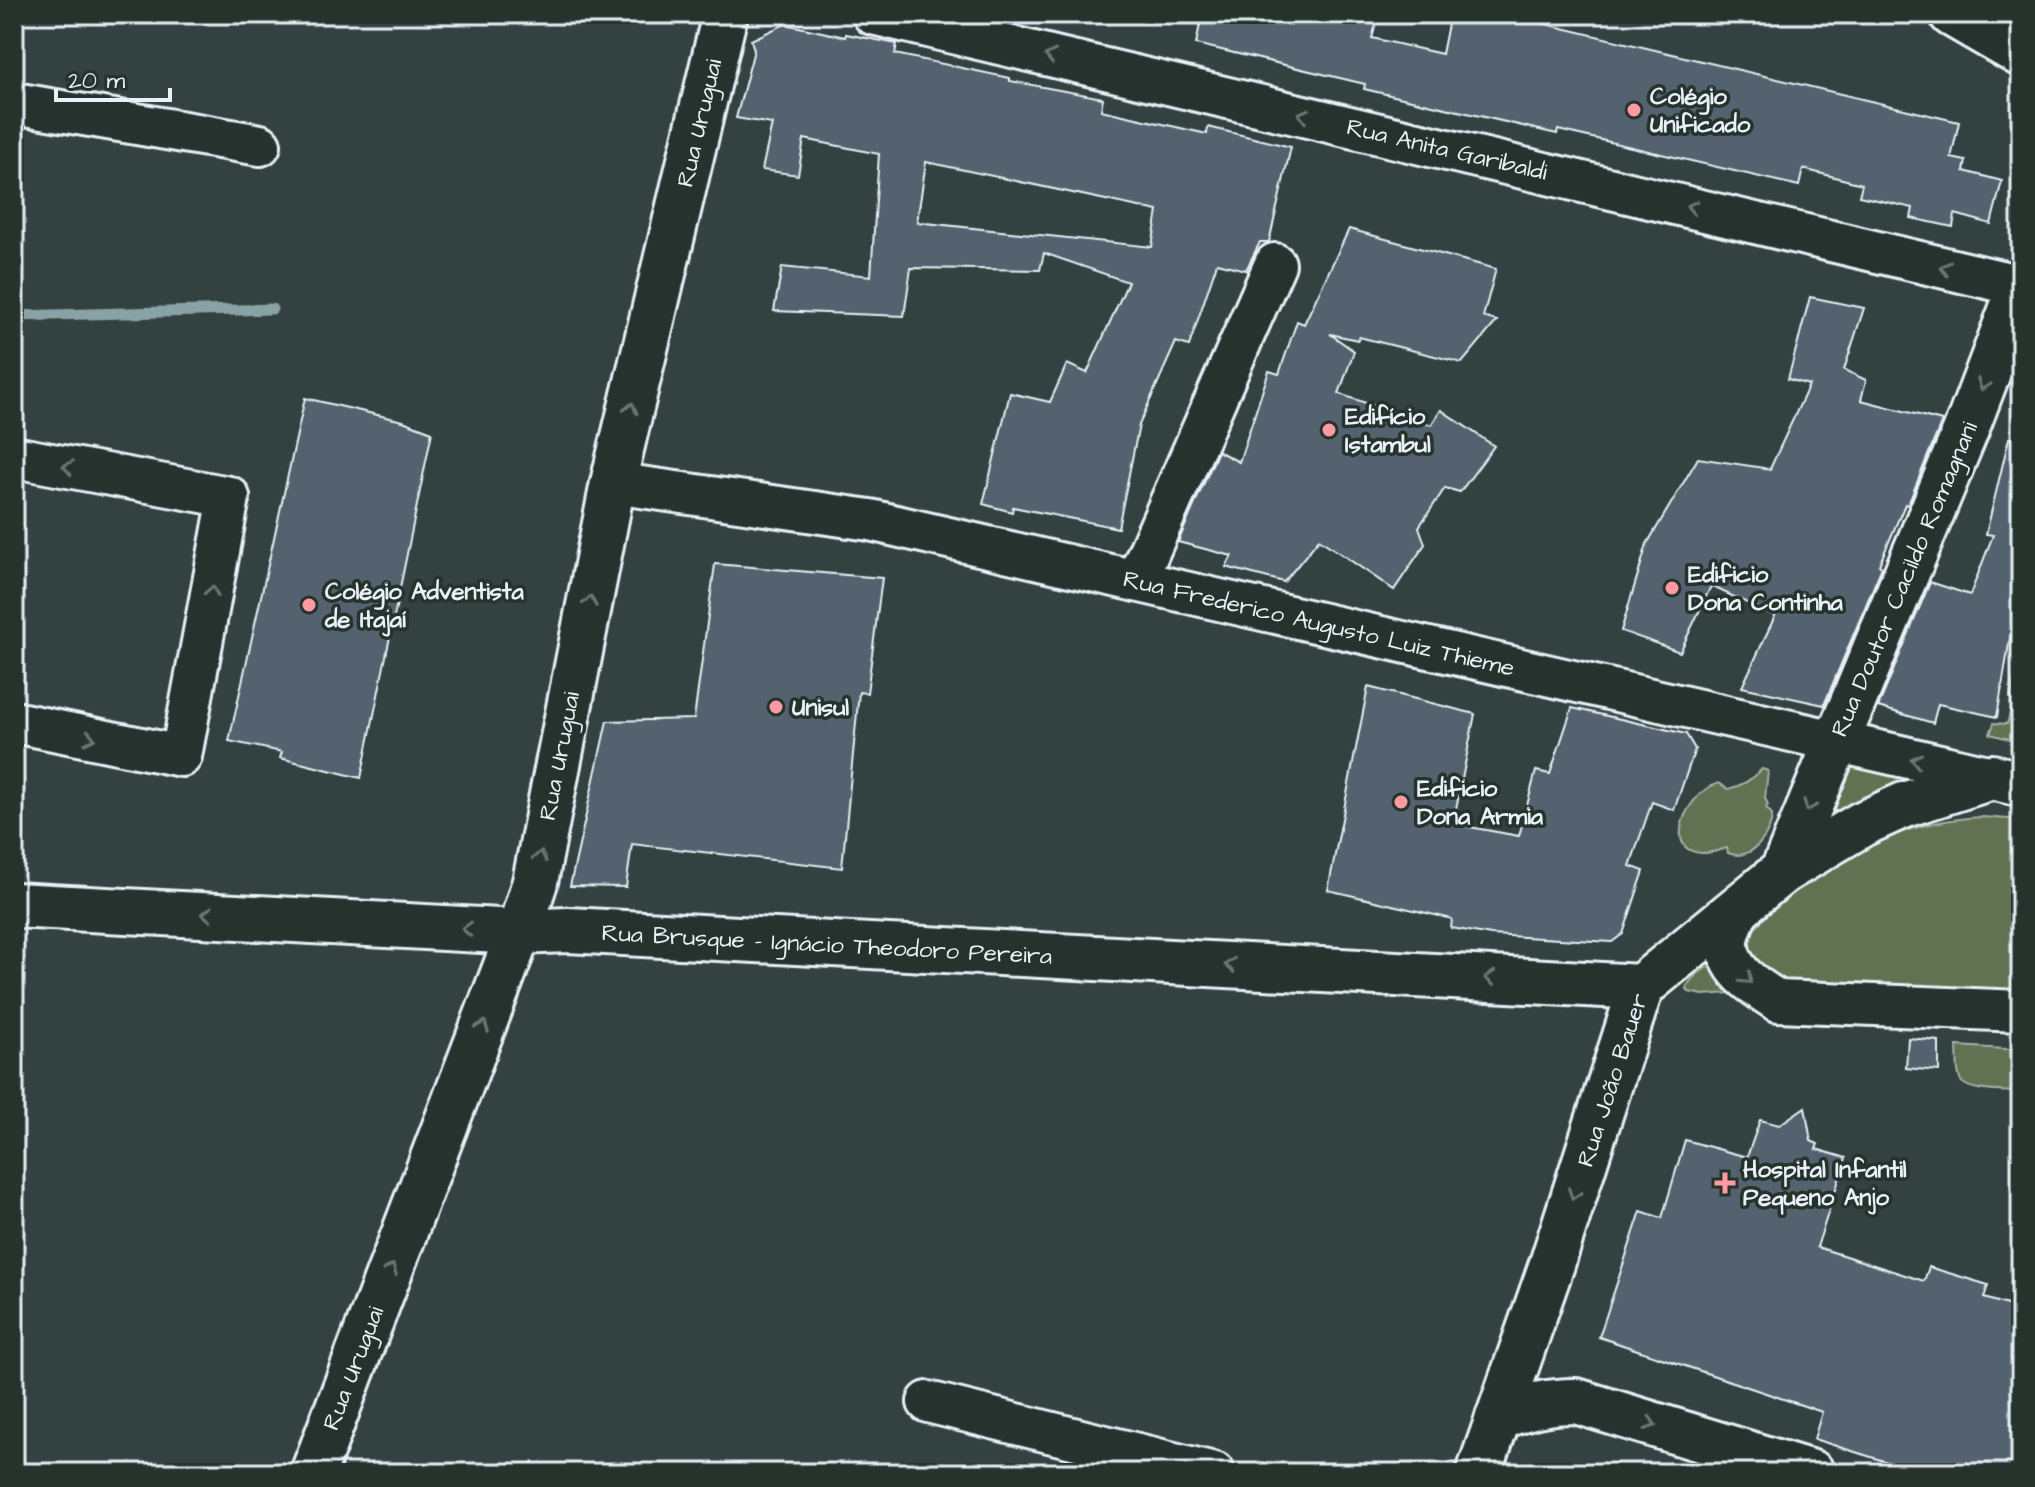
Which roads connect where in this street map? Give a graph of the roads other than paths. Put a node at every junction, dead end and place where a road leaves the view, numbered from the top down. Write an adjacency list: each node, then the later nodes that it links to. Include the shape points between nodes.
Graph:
1 (725, 14): 10 (main road, Rua Uruguai, one-way to 1)
2 (873, 14): 8 (street, Rua Anita Garibaldi, one-way to 2)
3 (1952, 14): 4 (main road)
4 (2021, 54)
5 (14, 103): 6 (street)
6 (260, 145)
7 (1275, 264): 11 (street)
8 (2021, 285): 13 (main road, Rua Doutor Cacildo Romagnani, one-way to 13)
9 (14, 457): 12 (street, one-way to 9, via 181,756 229,497)
10 (613, 483): 11 (street, Rua Frederico Augusto Luiz Thieme, via 870,520); 18 (main road, Rua Uruguai, one-way to 10, via 535,882)
11 (1136, 581): 13 (street, Rua Frederico Augusto Luiz Thieme)
12 (14, 722)
13 (1836, 742): 14 (street, Rua Frederico Augusto Luiz Thieme, one-way to 13); 15 (main road, Rua Doutor Cacildo Romagnani, one-way to 15)
14 (2006, 780): 15 (main road, Rua João Bauer, via 1904,805)
15 (1783, 871): 17 (main road, Rua João Bauer)
16 (14, 905): 18 (main road, Rua Brusque - Ignácio Theodoro Pereira, one-way to 16)
17 (1739, 909): 19 (main road, Rua João Bauer); 20 (street, one-way to 20, via 1728,938 1735,967 1751,985 1778,1001)
18 (519, 932): 19 (main road, Rua Brusque - Ignácio Theodoro Pereira, one-way to 18, via 568,930); 25 (main road, Rua Uruguai, one-way to 18)
19 (1641, 987): 21 (main road, Rua João Bauer, one-way to 21)
20 (2021, 1011)
21 (1526, 1337): 22 (main road, via 1554,1384); 24 (main road, Rua João Bauer)
22 (1576, 1401): 24 (main road, via 1536,1404); 28 (main road, one-way to 28)
23 (928, 1402): 26 (street)
24 (1498, 1418): 27 (main road, Rua João Bauer)
25 (313, 1473)
26 (1214, 1473)
27 (1479, 1473)
28 (1812, 1473)

